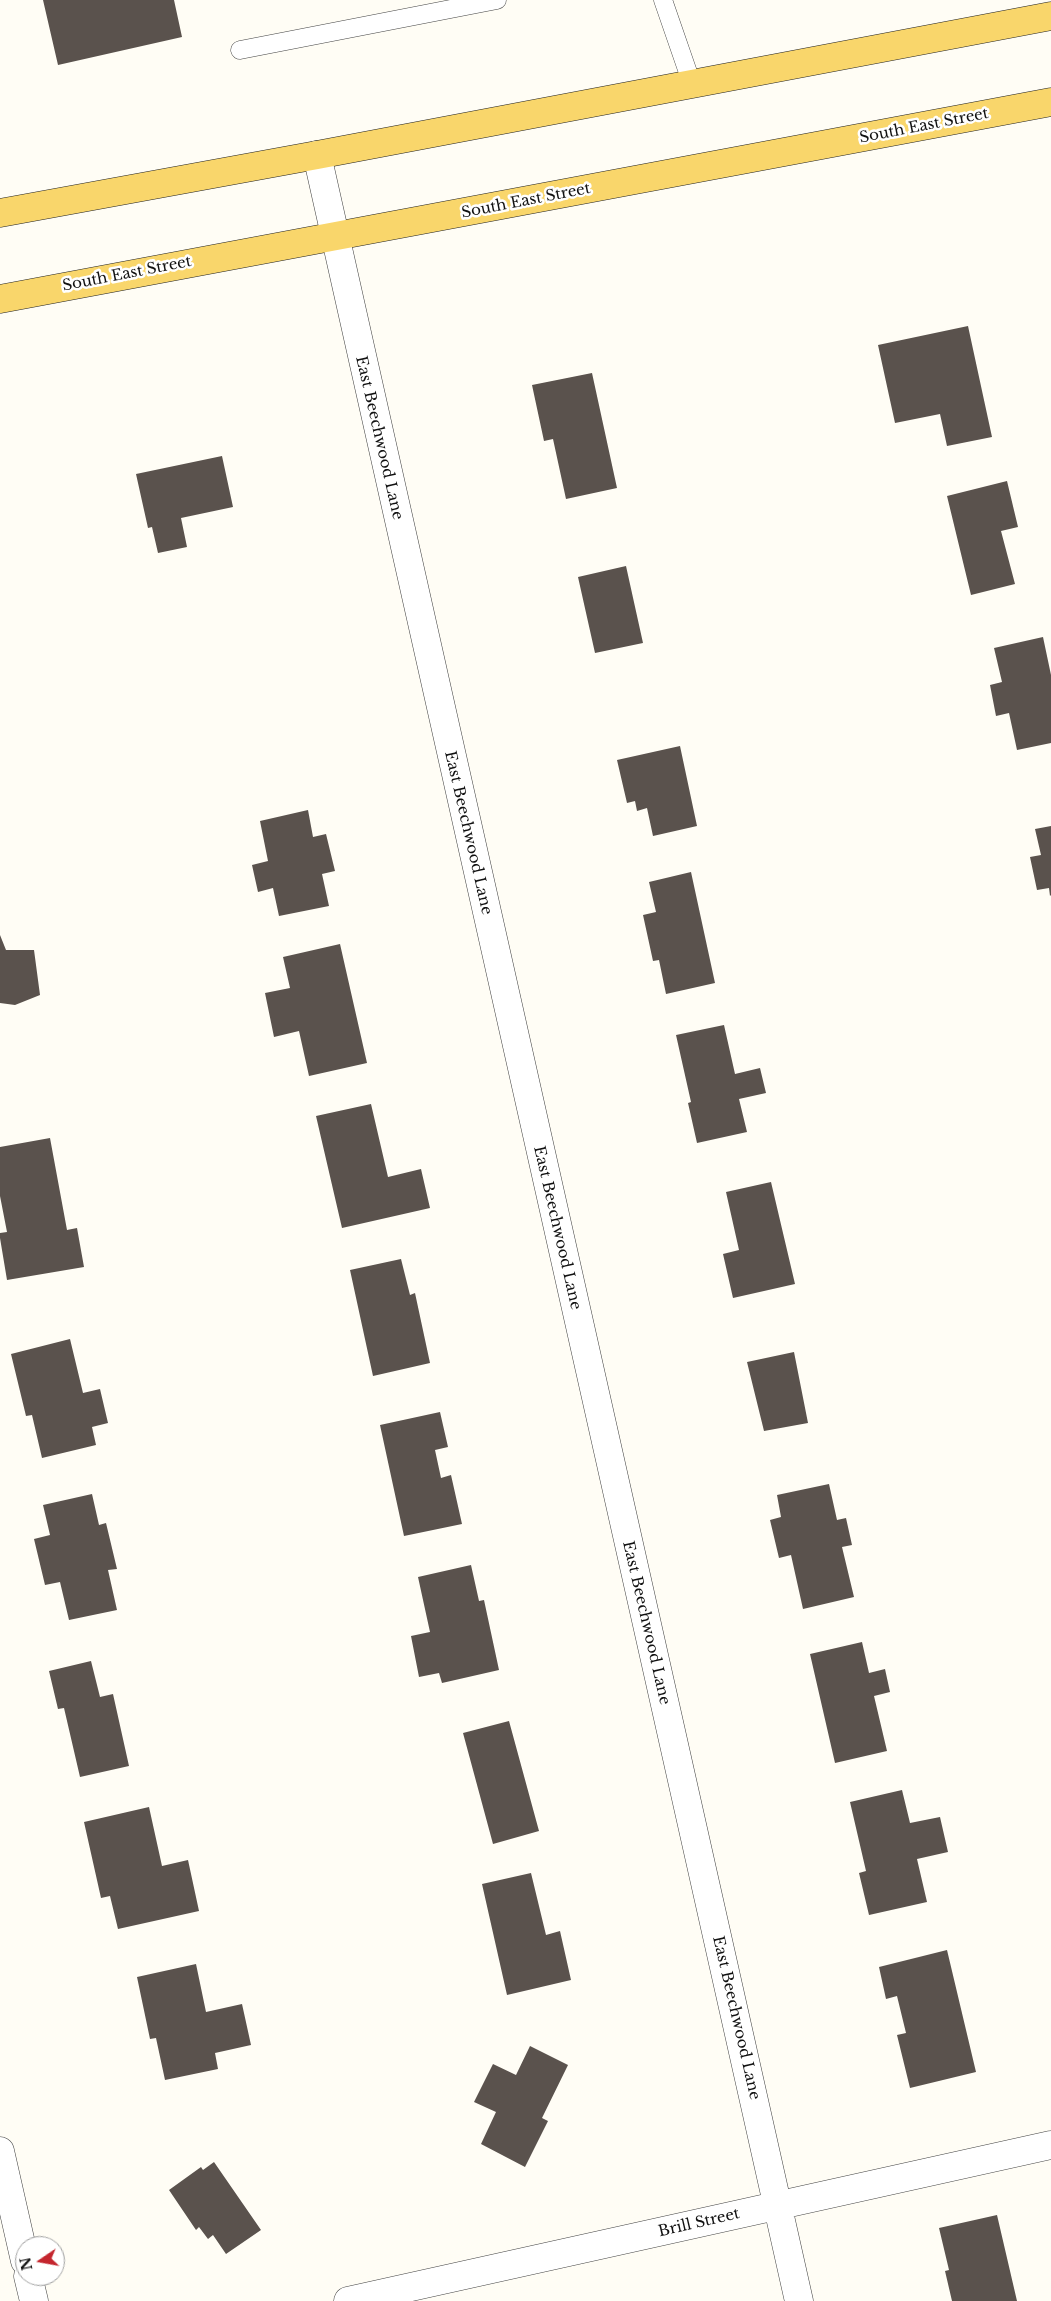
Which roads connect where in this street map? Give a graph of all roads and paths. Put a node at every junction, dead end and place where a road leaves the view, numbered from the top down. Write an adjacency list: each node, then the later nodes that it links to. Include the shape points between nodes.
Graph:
1 (497, 0): 4 (lane)
2 (663, 0): 5 (lane)
3 (1051, 16): 5 (main road)
4 (240, 50)
5 (692, 84): 7 (main road)
6 (1051, 102): 9 (main road, South East Street)
7 (317, 155): 8 (main road); 9 (street, East Beechwood Lane)
8 (0, 212)
9 (334, 237): 10 (main road, South East Street); 13 (street, East Beechwood Lane)
10 (0, 299)
11 (1051, 2145): 13 (street, Brill Street)
12 (0, 2151): 14 (street)
13 (778, 2206): 17 (street, Brill Street); 18 (street, East Beechwood Lane)
14 (19, 2236)
15 (30, 2286): 16 (street)
16 (34, 2301)
17 (348, 2301)
18 (800, 2301)

